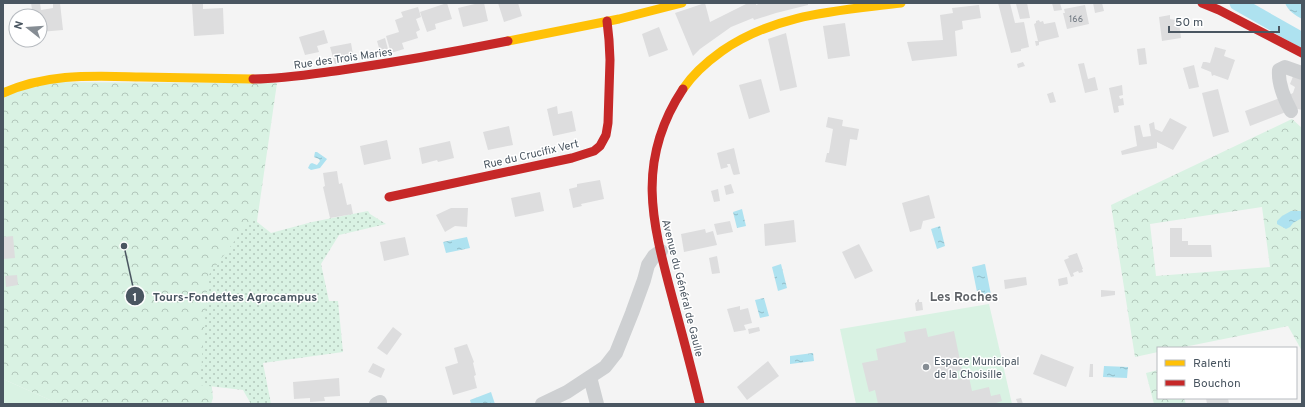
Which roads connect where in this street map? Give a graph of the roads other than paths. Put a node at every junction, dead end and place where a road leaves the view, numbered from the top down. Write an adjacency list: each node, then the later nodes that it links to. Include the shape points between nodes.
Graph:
1 (682, 3): 4 (street, Rue des Trois Maries)
2 (901, 3): 10 (street, Avenue du Général de Gaulle, via 790,19 751,33 717,54 692,77 671,107 656,144 653,163 653,213)
3 (1202, 3): 5 (street)
4 (607, 21): 7 (street, Rue des Trois Maries, via 398,62 311,74 267,78 73,76 48,78); 9 (street, Rue du Crucifix Vert, via 611,60 608,115 605,139 592,152)
5 (1302, 54)
6 (1302, 73): 8 (street, via 1286,67 1279,70 1278,77)
7 (3, 93)
8 (1291, 111)
9 (389, 197)
10 (661, 252): 11 (street, via 654,256 648,265 616,353 605,367); 14 (street, Avenue du Général de Gaulle)
11 (590, 377): 12 (street); 13 (street)
12 (542, 404)
13 (597, 404)
14 (700, 404)

